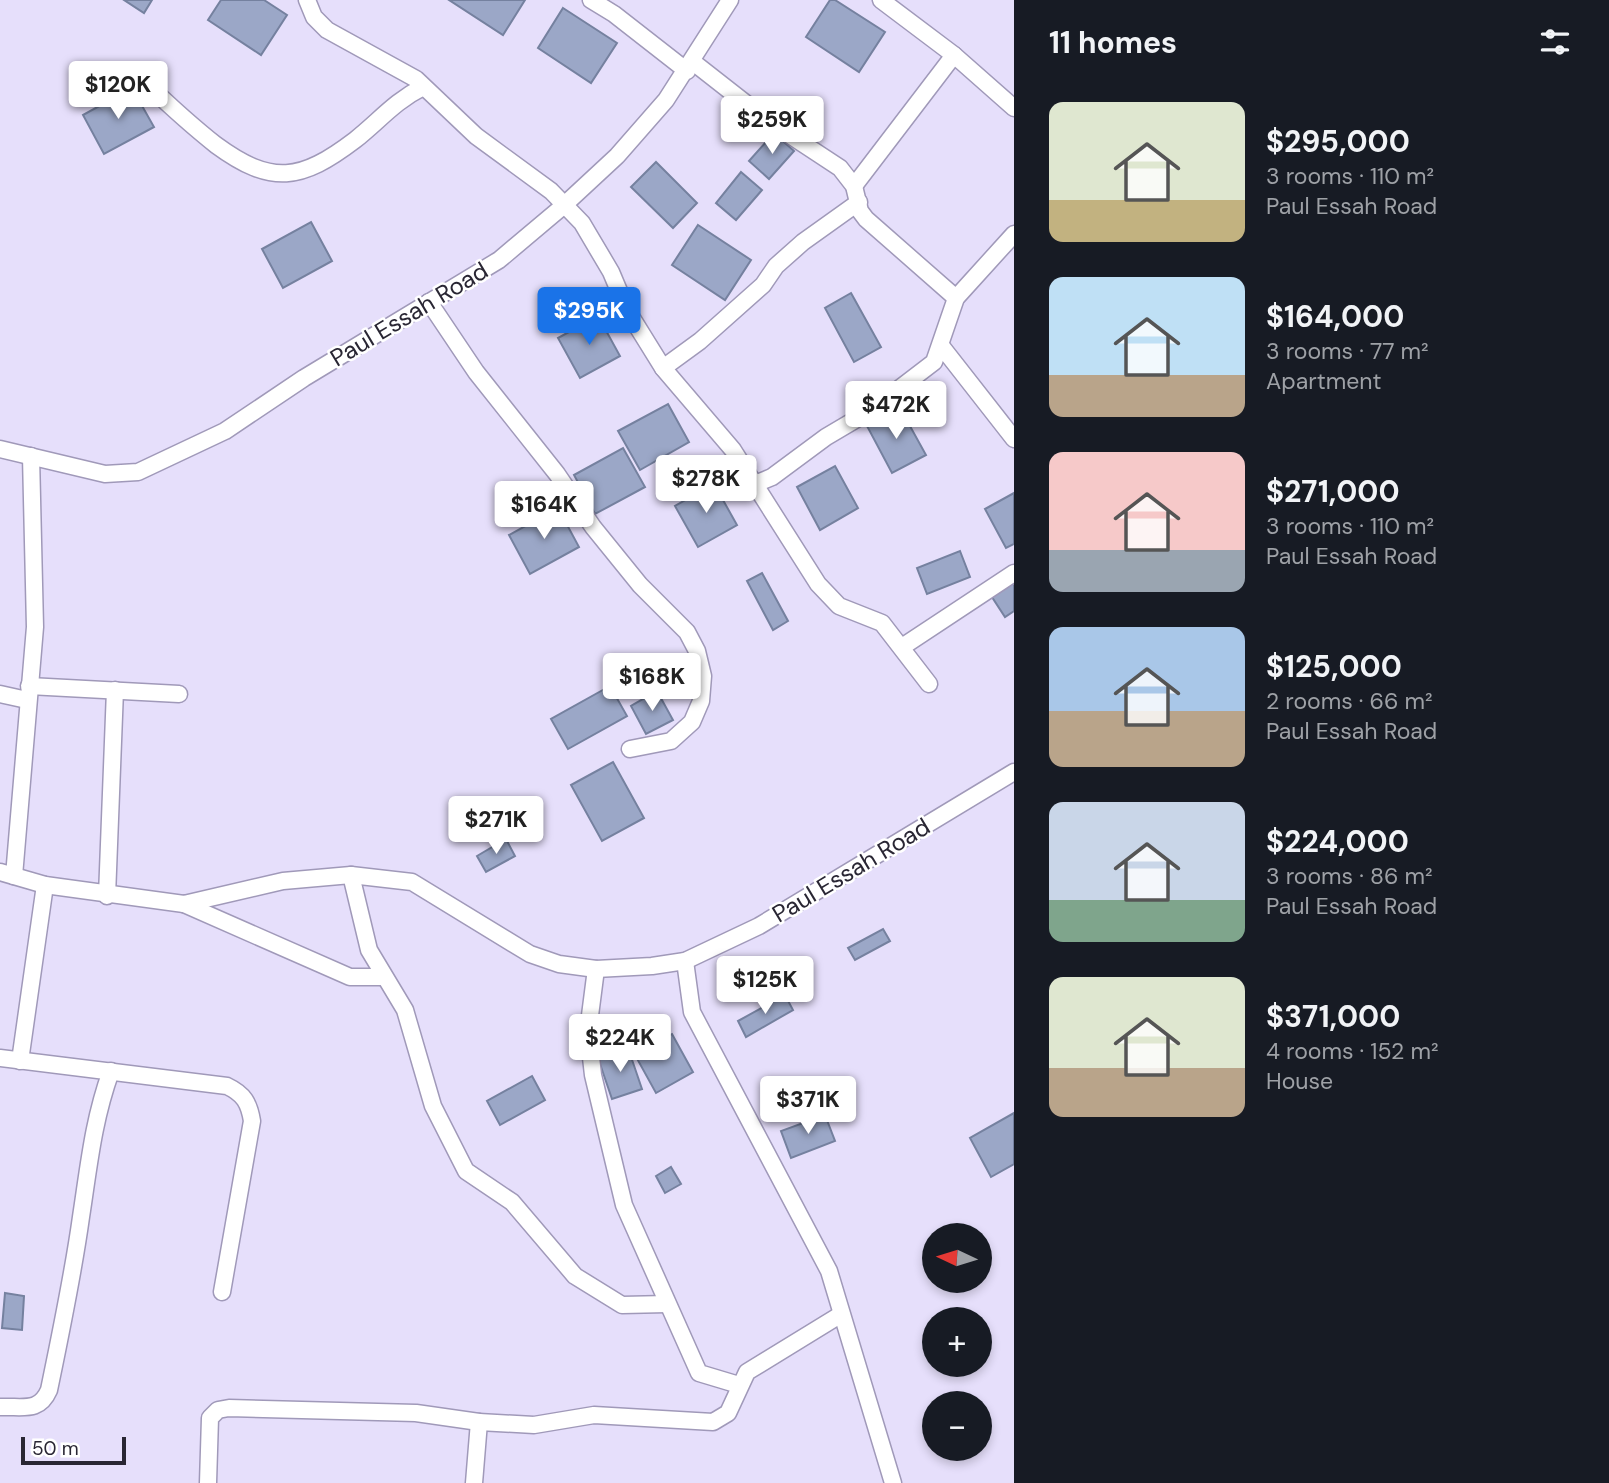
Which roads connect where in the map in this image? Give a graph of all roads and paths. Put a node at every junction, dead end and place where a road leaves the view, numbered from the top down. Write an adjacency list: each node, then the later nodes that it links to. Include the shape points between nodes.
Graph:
1 (307, 0): 8 (street, via 314,17 327,30)
2 (591, 0): 6 (street)
3 (730, 0): 6 (street, Paul Essah Road)
4 (881, 0): 5 (street)
5 (954, 55): 9 (street); 10 (street)
6 (690, 66): 10 (street, via 833,163); 11 (street, Paul Essah Road, via 617,156)
7 (148, 85): 8 (street, via 187,123 243,165 276,175 305,169 331,156 391,105)
8 (423, 87): 11 (street, via 487,145 551,191)
9 (1014, 108)
10 (856, 194): 13 (street, via 860,211 873,227); 16 (street, via 776,266 763,285)
11 (562, 206): 14 (street, Paul Essah Road, via 499,260); 16 (street, via 582,223 597,245 627,310)
12 (1014, 234): 13 (street)
13 (956, 298): 15 (street)
14 (429, 302): 19 (street, Paul Essah Road, via 225,431 138,472 105,474); 28 (street, via 593,527 640,585 687,632 697,651 703,676 701,701 692,722 671,741)
15 (942, 347): 17 (street); 20 (street, via 934,362 870,411)
16 (663, 368): 20 (street, via 733,450)
17 (1012, 431)
18 (0, 449): 19 (street, Paul Essah Road)
19 (31, 456): 25 (street, via 35,627)
20 (755, 484): 22 (street, via 830,599 839,607 874,618)
21 (1014, 573): 22 (street)
22 (902, 647): 23 (street)
23 (929, 684)
24 (115, 690): 25 (street); 27 (street); 33 (street)
25 (28, 693): 26 (street); 30 (street, via 27,743)
26 (0, 694)
27 (179, 694)
28 (630, 749)
29 (1014, 772): 35 (street, Paul Essah Road, via 760,926)
30 (7, 874): 32 (street, Paul Essah Road)
31 (351, 875): 34 (street, Paul Essah Road, via 283,881); 36 (street, Paul Essah Road, via 412,882 530,954); 37 (street, via 369,950)
32 (45, 885): 33 (street, Paul Essah Road); 39 (street)
33 (107, 896): 34 (street, Paul Essah Road)
34 (184, 904): 37 (street, via 350,977)
35 (685, 961): 36 (street, Paul Essah Road); 43 (street, via 692,1012 828,1271)
36 (596, 969): 42 (street, via 588,1031 593,1075 624,1205)
37 (383, 977): 42 (street, via 405,1010 433,1107 466,1171 512,1202 575,1276 622,1305)
38 (0, 1058): 39 (street)
39 (20, 1061): 40 (street)
40 (111, 1071): 41 (street, via 227,1086 240,1092 249,1104 253,1121); 45 (street, via 88,1153 76,1250 50,1390 36,1408)
41 (222, 1292)
42 (667, 1304): 44 (street, via 699,1373)
43 (840, 1315): 44 (street, via 747,1372); 49 (street)
44 (738, 1385): 46 (street, via 736,1402 713,1422 594,1415 534,1425)
45 (0, 1407)
46 (479, 1422): 47 (street, via 416,1413 218,1410 210,1418); 48 (street)
47 (208, 1483)
48 (474, 1483)
49 (893, 1483)

